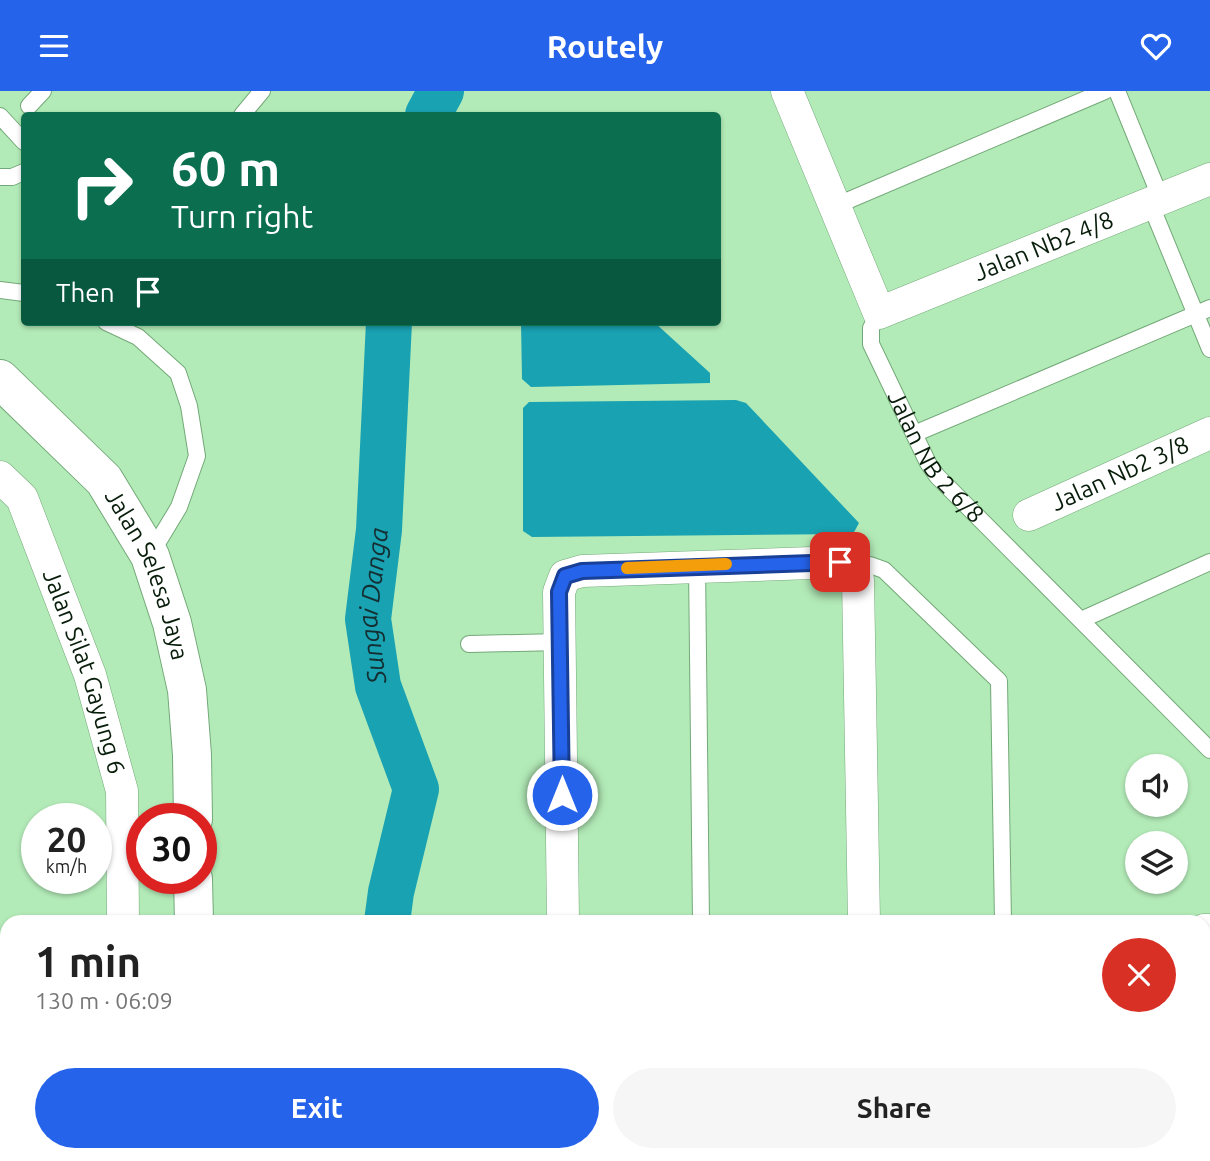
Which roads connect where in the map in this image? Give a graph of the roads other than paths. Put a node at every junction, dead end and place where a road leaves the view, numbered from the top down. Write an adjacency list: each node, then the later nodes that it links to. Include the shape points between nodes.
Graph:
1 (44, 91): 6 (lane)
2 (262, 91): 7 (lane)
3 (787, 91): 14 (street)
4 (1105, 91): 14 (lane)
5 (1117, 91): 13 (lane)
6 (29, 106)
7 (244, 112)
8 (0, 116): 9 (lane)
9 (21, 139)
10 (21, 172): 11 (lane)
11 (0, 177)
12 (1210, 179): 13 (street, Jalan Nb2 4/8)
13 (1156, 201): 17 (lane); 18 (street, Jalan Nb2 4/8)
14 (835, 206): 18 (street)
15 (0, 290): 16 (lane)
16 (21, 293)
17 (1203, 311): 20 (lane); 23 (lane)
18 (879, 313): 23 (lane, Jalan NB 2 6/8, via 871,328 871,344)
19 (115, 326): 26 (lane, via 138,337 178,373 197,456 179,507)
20 (1210, 349)
21 (0, 379): 26 (street, Jalan Selesa Jaya, via 104,479)
22 (1210, 433): 25 (street, Jalan Nb2 3/8)
23 (914, 434): 30 (lane, Jalan NB 2 6/8, via 937,476)
24 (0, 477): 36 (street, Jalan Silat Gayung 6, via 22,498 90,675 122,791)
25 (1029, 515)
26 (149, 556): 34 (street, Jalan Selesa Jaya, via 172,623 187,690)
27 (1210, 562): 30 (lane)
28 (697, 565): 29 (street, via 840,562); 31 (street, via 582,571 565,576 559,592); 39 (lane)
29 (850, 566): 40 (street, via 858,580 859,598); 41 (lane, via 884,570 999,681)
30 (1081, 620): 33 (lane, Jalan NB 2 6/8)
31 (560, 642): 32 (lane); 38 (street)
32 (469, 644)
33 (1210, 750)
34 (193, 803)
35 (193, 894): 37 (street)
36 (123, 915)
37 (194, 915)
38 (563, 915)
39 (701, 915)
40 (864, 915)
41 (1003, 915)

